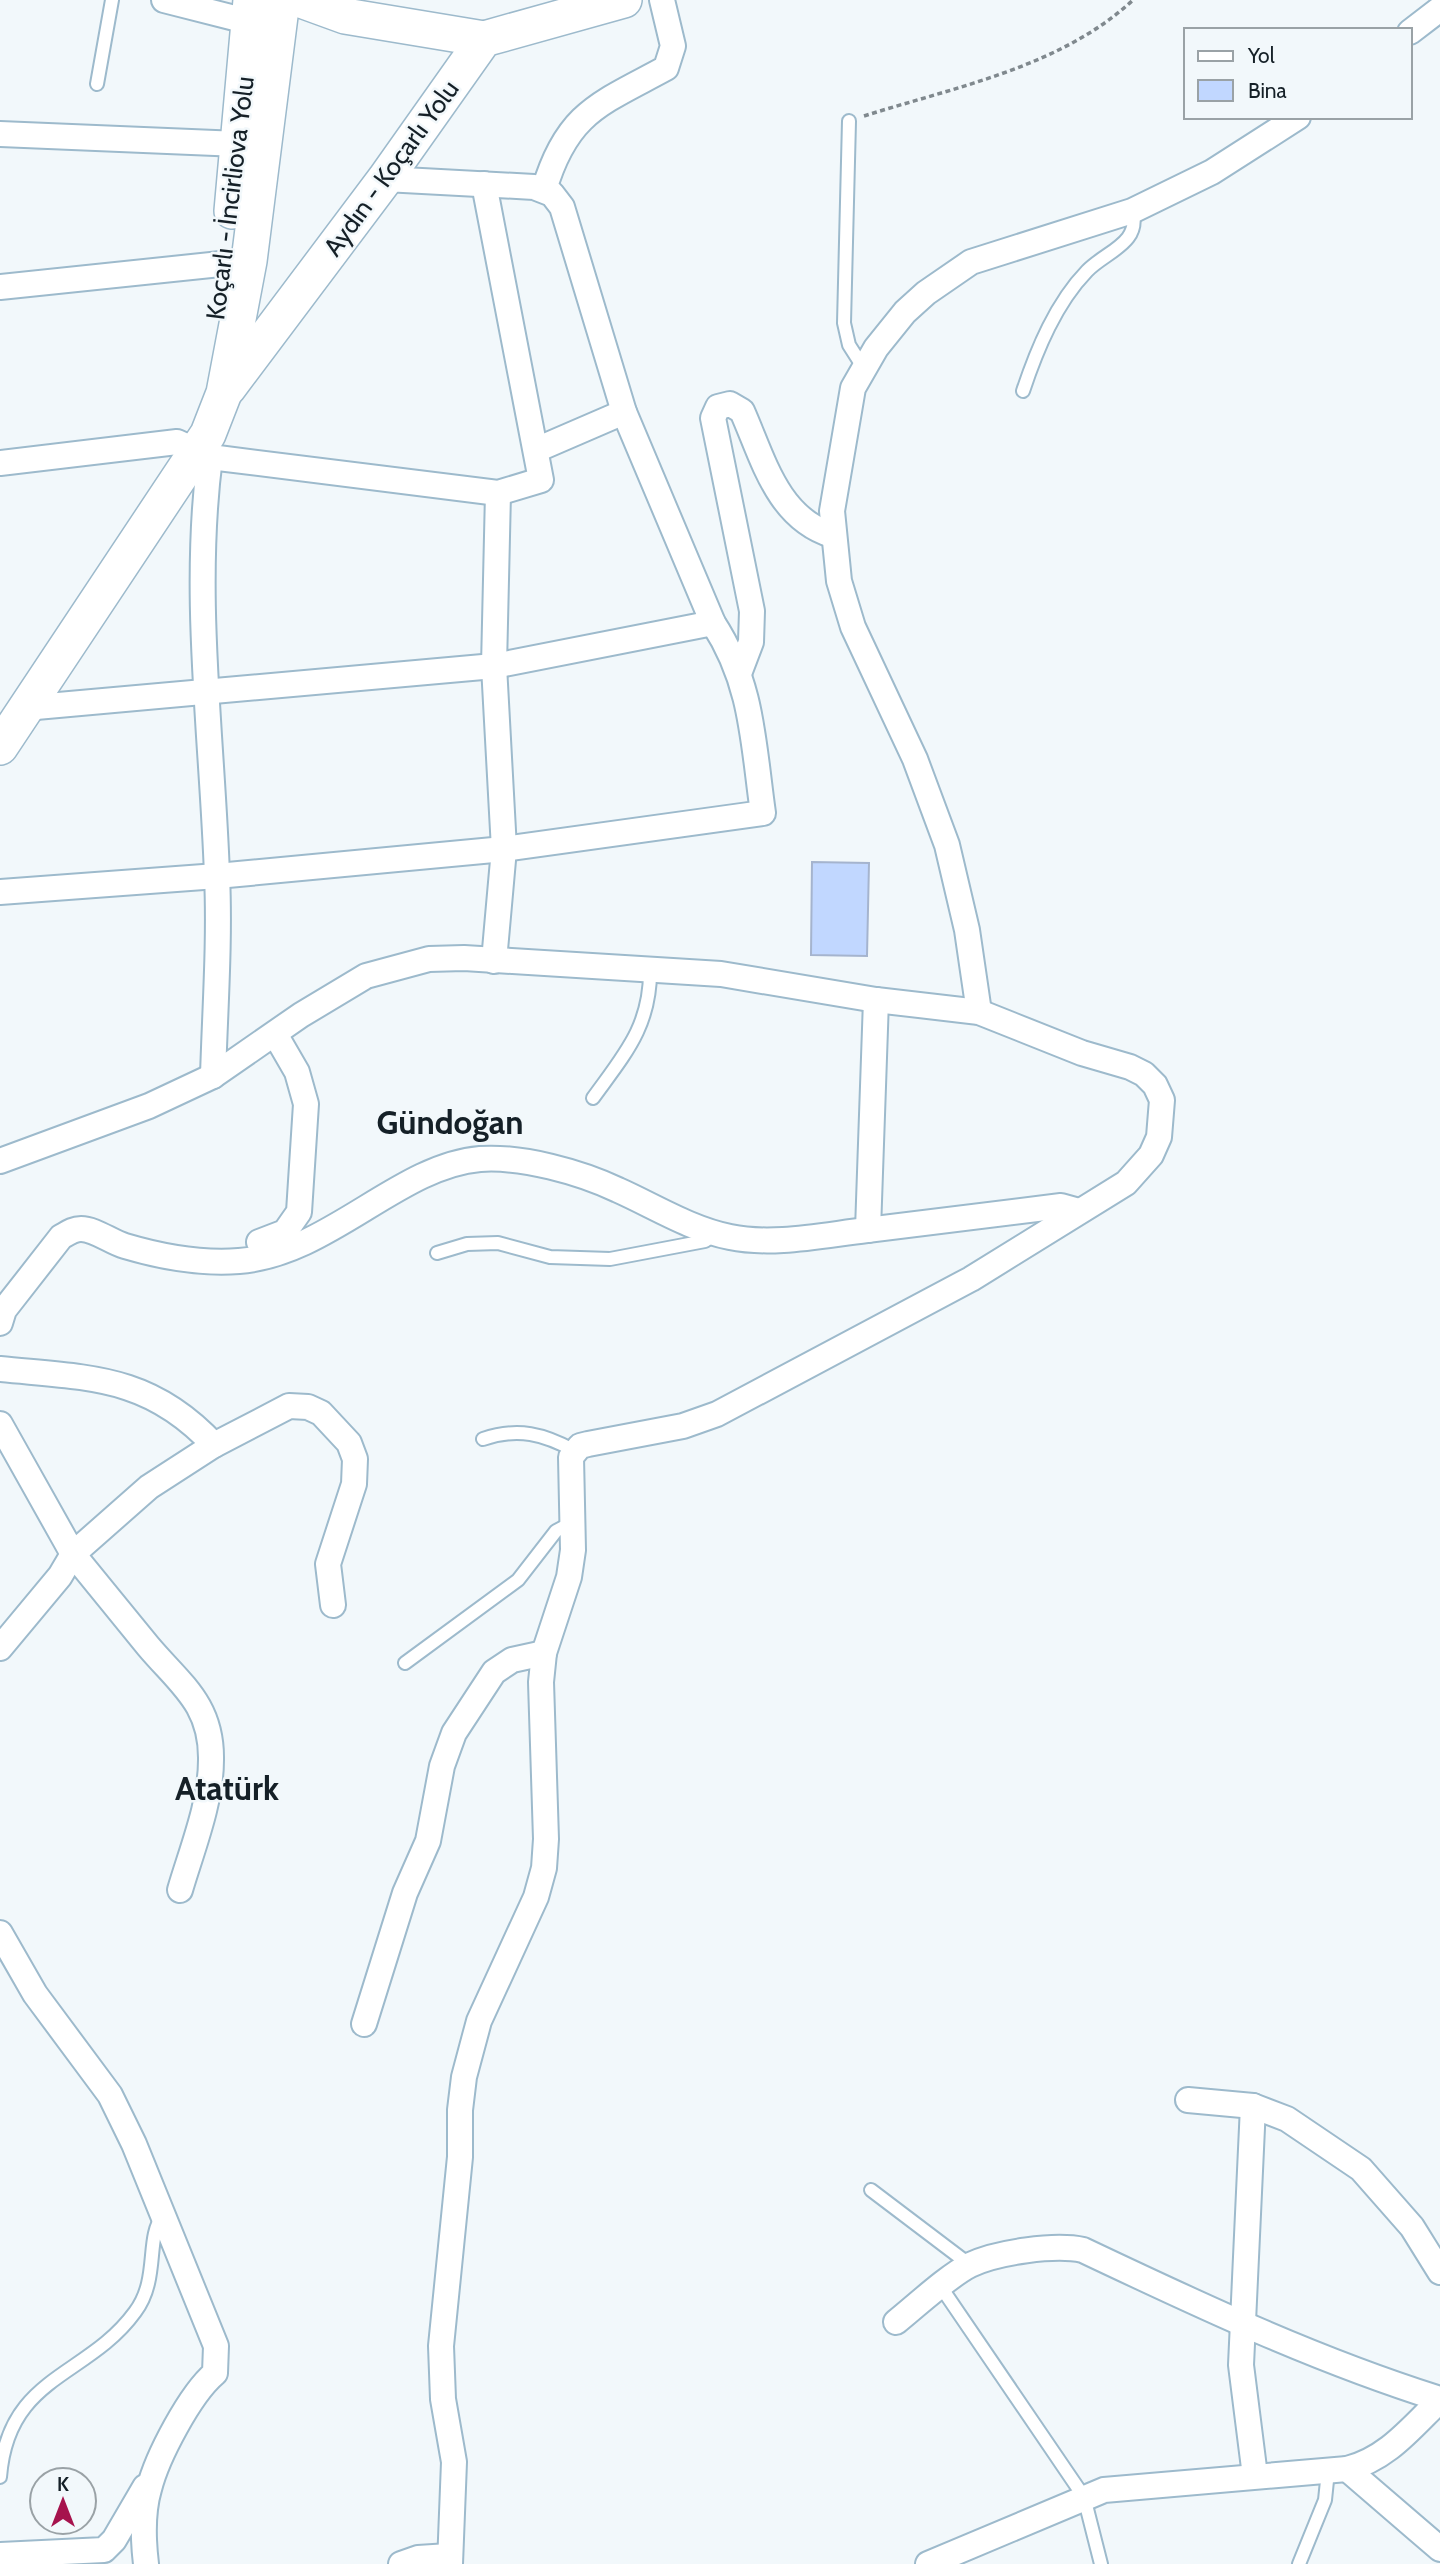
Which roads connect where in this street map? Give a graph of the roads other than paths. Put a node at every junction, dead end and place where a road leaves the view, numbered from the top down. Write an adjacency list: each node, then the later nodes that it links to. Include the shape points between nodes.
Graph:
1 (113, 0): 10 (lane)
2 (164, 0): 7 (street)
3 (301, 0): 9 (main road, via 345,16)
4 (624, 0): 9 (main road)
5 (662, 0): 17 (street, via 673,38 670,62 582,117 559,146)
6 (1440, 9): 8 (street)
7 (265, 13): 14 (main road, Koçarlı - İncirliova Yolu); 19 (main road, Koçarlı - İncirliova Yolu)
8 (1412, 30)
9 (484, 39): 15 (main road, Aydın - Koçarlı Yolu)
10 (97, 84)
11 (1295, 119): 18 (street, via 1212,172)
12 (849, 121): 21 (lane, via 844,323 849,345)
13 (0, 134): 14 (street)
14 (239, 144): 19 (main road, Koçarlı - İncirliova Yolu)
15 (385, 179): 16 (street); 23 (main road, Aydın - Koçarlı Yolu)
16 (484, 184): 17 (street); 26 (street)
17 (544, 190): 24 (street, via 562,207)
18 (1132, 211): 21 (street, via 971,262 905,312); 22 (lane, via 1130,238 1088,270 1072,289 1044,336)
19 (238, 261): 20 (street); 23 (main road, Koçarlı - İncirliova Yolu)
20 (1, 281)
21 (863, 368): 29 (street, via 853,388 836,475)
22 (1023, 391)
23 (213, 394): 25 (main road, via 208,435)
24 (624, 412): 26 (street); 30 (street)
25 (195, 450): 27 (street); 28 (street); 33 (street, via 204,505); 34 (main road)
26 (536, 450): 28 (street, via 541,480)
27 (0, 463)
28 (498, 493): 31 (street)
29 (832, 535): 32 (street, via 804,523 787,506 742,411 730,404 718,407 713,418 752,611 751,642); 41 (street, via 839,581 853,626 915,759 947,845 967,930)
30 (713, 623): 31 (street); 32 (street)
31 (494, 666): 33 (street); 35 (street)
32 (740, 671): 35 (street, via 763,813)
33 (205, 694): 34 (street); 36 (street)
34 (6, 719)
35 (504, 849): 36 (street); 38 (street)
36 (218, 876): 37 (street); 43 (street)
37 (0, 892)
38 (494, 961): 39 (street); 42 (street, via 429,959 395,966 366,976)
39 (650, 969): 40 (street, via 721,974); 44 (lane, via 649,996 637,1036)
40 (876, 1000): 41 (street); 47 (street)
41 (979, 1012): 46 (street, via 1082,1054 1130,1067 1155,1085 1161,1118 1151,1155 1126,1183)
42 (275, 1034): 43 (street); 50 (street, via 297,1072 306,1104 299,1212 277,1237 225,1252)
43 (214, 1076): 45 (street, via 149,1106)
44 (593, 1098)
45 (0, 1161)
46 (1079, 1210): 47 (street, via 1060,1206); 56 (street, via 971,1279 745,1402 683,1426 588,1444)
47 (868, 1230): 48 (street, via 765,1239)
48 (715, 1233): 49 (lane, via 705,1241 610,1259 550,1256 498,1243 467,1244); 50 (street, via 614,1188 538,1164 481,1159 436,1169 335,1228 265,1257)
49 (437, 1253)
50 (215, 1262): 51 (street, via 186,1260 126,1246 88,1231 70,1231 4,1310)
51 (0, 1323)
52 (0, 1369): 55 (street, via 126,1385 181,1414)
53 (0, 1424): 58 (street)
54 (483, 1439): 56 (lane, via 534,1433)
55 (214, 1445): 58 (street, via 149,1487); 59 (street, via 298,1405 321,1413 349,1443 356,1471 329,1557)
56 (575, 1451): 57 (street, via 570,1465)
57 (573, 1522): 61 (street, via 569,1577); 62 (lane, via 556,1531 518,1580)
58 (73, 1554): 60 (street); 63 (street, via 187,1686 204,1718 212,1763)
59 (333, 1605)
60 (0, 1648)
61 (544, 1653): 65 (street, via 512,1660 494,1672 454,1733 442,1766 428,1841 405,1893); 83 (street, via 544,1868 480,2021 460,2110 460,2157 441,2346 443,2399 454,2462)
62 (405, 1663)
63 (180, 1891)
64 (0, 1933): 69 (street, via 35,1994 110,2095)
65 (364, 2024)
66 (1188, 2100): 67 (street)
67 (1253, 2106): 71 (street, via 1287,2119 1361,2169 1412,2227); 74 (street)
68 (871, 2190): 70 (lane)
69 (163, 2216): 78 (lane, via 155,2231 150,2284 136,2311 28,2403 8,2437); 79 (street, via 218,2356 215,2373 187,2405)
70 (970, 2265): 72 (street); 74 (street, via 1047,2246 1074,2248)
71 (1440, 2272)
72 (941, 2287): 73 (street); 80 (lane)
73 (896, 2322)
74 (1242, 2326): 75 (street, via 1363,2375); 77 (street, via 1244,2408)
75 (1440, 2400): 76 (street, via 1374,2460)
76 (1338, 2470): 77 (street); 81 (street); 88 (lane)
77 (1255, 2476): 80 (street, via 1133,2485)
78 (0, 2477)
79 (149, 2488): 82 (street, via 142,2489 104,2550); 84 (street, via 143,2525)
80 (1084, 2497): 86 (street); 87 (lane)
81 (1440, 2549)
82 (0, 2555)
83 (449, 2560): 85 (street, via 418,2558)
84 (146, 2564)
85 (401, 2564)
86 (928, 2564)
87 (1101, 2564)
88 (1299, 2564)

